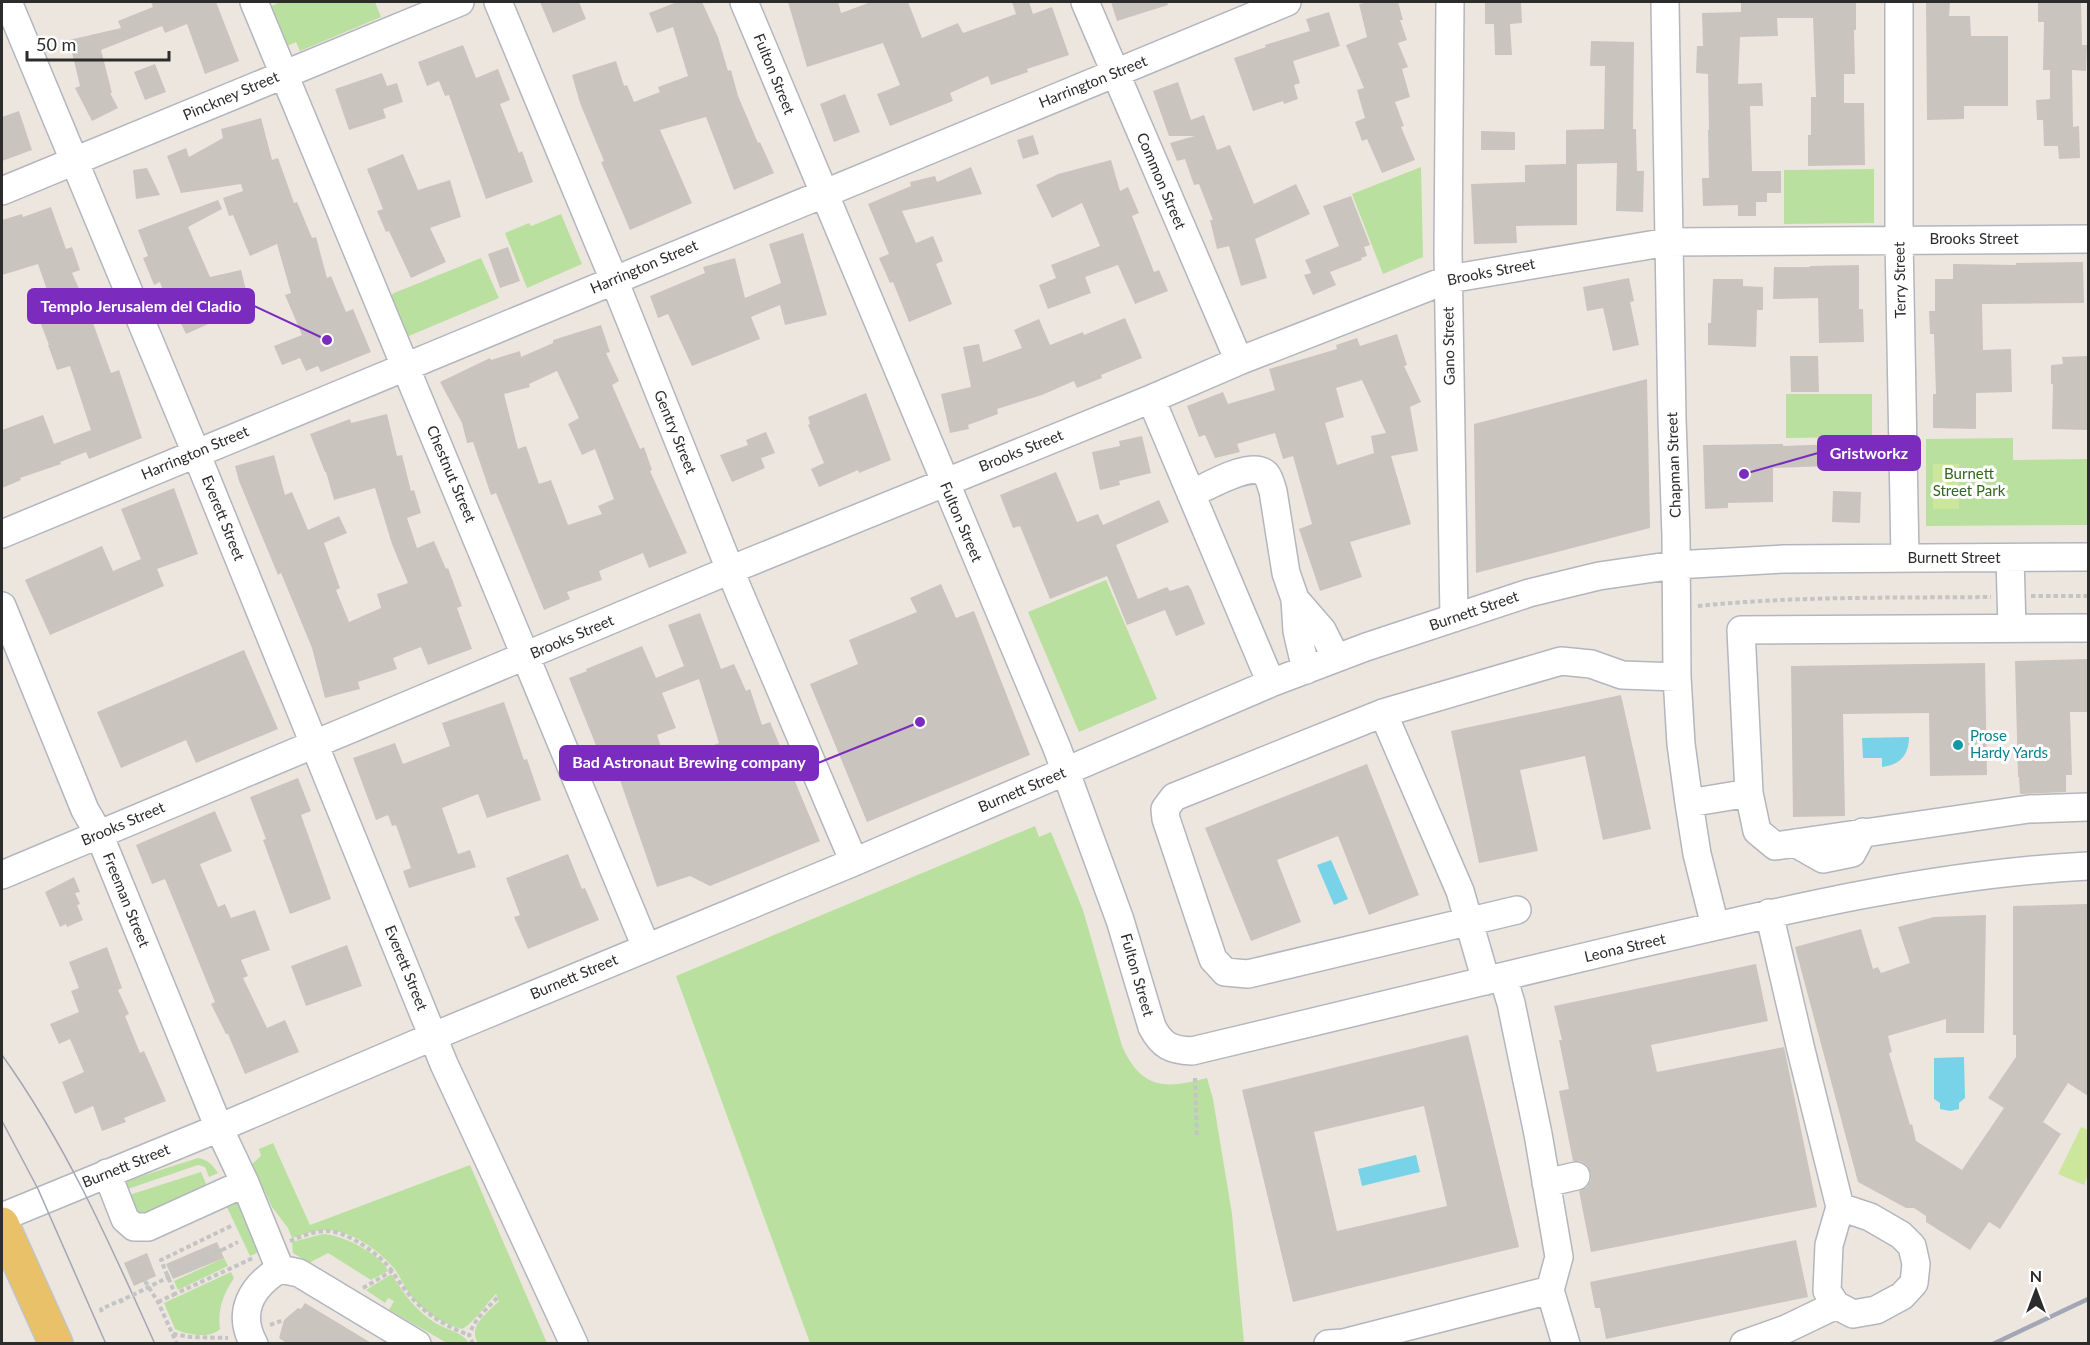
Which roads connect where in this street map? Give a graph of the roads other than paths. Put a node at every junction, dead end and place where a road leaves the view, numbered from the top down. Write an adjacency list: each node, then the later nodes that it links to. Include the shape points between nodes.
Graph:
1 (8, 2): 13 (street, Everett Street)
2 (254, 2): 12 (street, Chestnut Street)
3 (460, 2): 12 (street, Pinckney Street)
4 (498, 2): 20 (street, Gentry Street)
5 (744, 2): 15 (street, Fulton Street)
6 (1085, 2): 11 (street, Common Street)
7 (1287, 2): 11 (street, Harrington Street)
8 (1450, 2): 19 (street, Gano Street)
9 (1665, 2): 18 (street, Chapman Street)
10 (1899, 2): 16 (street, Terry Street)
11 (1114, 73): 15 (street, Harrington Street); 21 (street, Common Street)
12 (284, 74): 13 (street, Pinckney Street); 22 (street, Chestnut Street)
13 (75, 161): 14 (street, Pinckney Street); 24 (street, Everett Street)
14 (2, 191)
15 (823, 193): 20 (street, Harrington Street); 25 (street, Fulton Street)
16 (1899, 239): 17 (street, Brooks Street); 18 (street, Brooks Street); 29 (street, Terry Street)
17 (2088, 239)
18 (1668, 242): 19 (street, Brooks Street); 31 (street, Chapman Street)
19 (1449, 279): 21 (street, Brooks Street); 35 (street, Gano Street)
20 (614, 280): 22 (street, Harrington Street); 32 (street, Gentry Street)
21 (1239, 361): 23 (street, Brooks Street)
22 (406, 366): 24 (street, Harrington Street); 38 (street, Chestnut Street)
23 (1151, 399): 25 (street, Brooks Street); 26 (street)
24 (196, 453): 27 (street, Harrington Street); 44 (street, Everett Street)
25 (944, 482): 32 (street, Brooks Street); 45 (street, Fulton Street)
26 (1191, 494): 33 (street, via 1243,471 1265,472 1273,491 1286,573); 42 (street)
27 (2, 534)
28 (2088, 557): 30 (street, Burnett Street)
29 (1905, 558): 30 (street, Burnett Street); 31 (street, Burnett Street)
30 (2010, 558): 36 (street)
31 (1675, 565): 35 (street, Burnett Street, via 1528,592); 41 (street, Chapman Street)
32 (730, 570): 38 (street, Brooks Street); 50 (street, Gentry Street)
33 (1295, 598): 39 (street, via 1322,630); 40 (street, via 1297,631)
34 (2, 606): 49 (street, Freeman Street, via 85,810)
35 (1454, 618): 39 (street, Burnett Street)
36 (2012, 628): 37 (street); 46 (street, via 1741,630)
37 (2088, 628)
38 (526, 656): 44 (street, Brooks Street); 57 (street, Chestnut Street)
39 (1336, 658): 40 (street, Burnett Street)
40 (1306, 670): 42 (street, Burnett Street)
41 (1677, 676): 43 (street, via 1622,675 1591,664 1561,661); 47 (street, Chapman Street)
42 (1271, 683): 45 (street, Burnett Street)
43 (1383, 712): 55 (street, via 1460,891); 55 (street, via 1174,798 1165,808 1212,959 1226,972 1248,974)
44 (315, 744): 49 (street, Brooks Street); 59 (street, Everett Street)
45 (1066, 772): 50 (street, Burnett Street); 60 (street, Fulton Street, via 1120,920 1152,1027)
46 (1749, 793): 47 (street); 48 (street, via 1757,831 1775,846 2029,809)
47 (1689, 803): 56 (street, Chapman Street)
48 (2088, 807)
49 (99, 834): 52 (street, Brooks Street); 61 (street, Freeman Street)
50 (854, 862): 57 (street, Burnett Street)
51 (2088, 866): 54 (street, Leona Street, via 1901,886)
52 (2, 875)
53 (1517, 910): 55 (street)
54 (1769, 913): 56 (street, Leona Street); 66 (street)
55 (1469, 921): 58 (street)
56 (1715, 926): 58 (street, Leona Street)
57 (646, 947): 59 (street, Burnett Street)
58 (1494, 979): 60 (street, Leona Street, via 1192,1051); 65 (street, via 1511,1003)
59 (434, 1036): 61 (street, Burnett Street); 76 (street, Everett Street)
60 (1165, 1047)
61 (219, 1128): 62 (street, Burnett Street); 64 (street, Freeman Street)
62 (107, 1173): 64 (street, via 125,1219 134,1227 148,1227); 67 (street, Burnett Street)
63 (1576, 1176): 65 (street)
64 (245, 1183): 69 (street, Freeman Street)
65 (1546, 1183): 70 (street, via 1559,1257)
66 (1840, 1207): 71 (street, via 1829,1245 1827,1272 1827,1291); 71 (street, via 1901,1234 1912,1246 1916,1264 1914,1283 1902,1296 1876,1310 1853,1314)
67 (2, 1217)
68 (2, 1224): 73 (main road)
69 (276, 1259): 74 (street, via 254,1289 248,1305 247,1323); 75 (street)
70 (1550, 1290): 72 (street); 77 (street)
71 (1836, 1305): 78 (street)
72 (1338, 1343)
73 (56, 1344)
74 (254, 1344)
75 (417, 1344)
76 (574, 1344)
77 (1566, 1344)
78 (1744, 1344)

